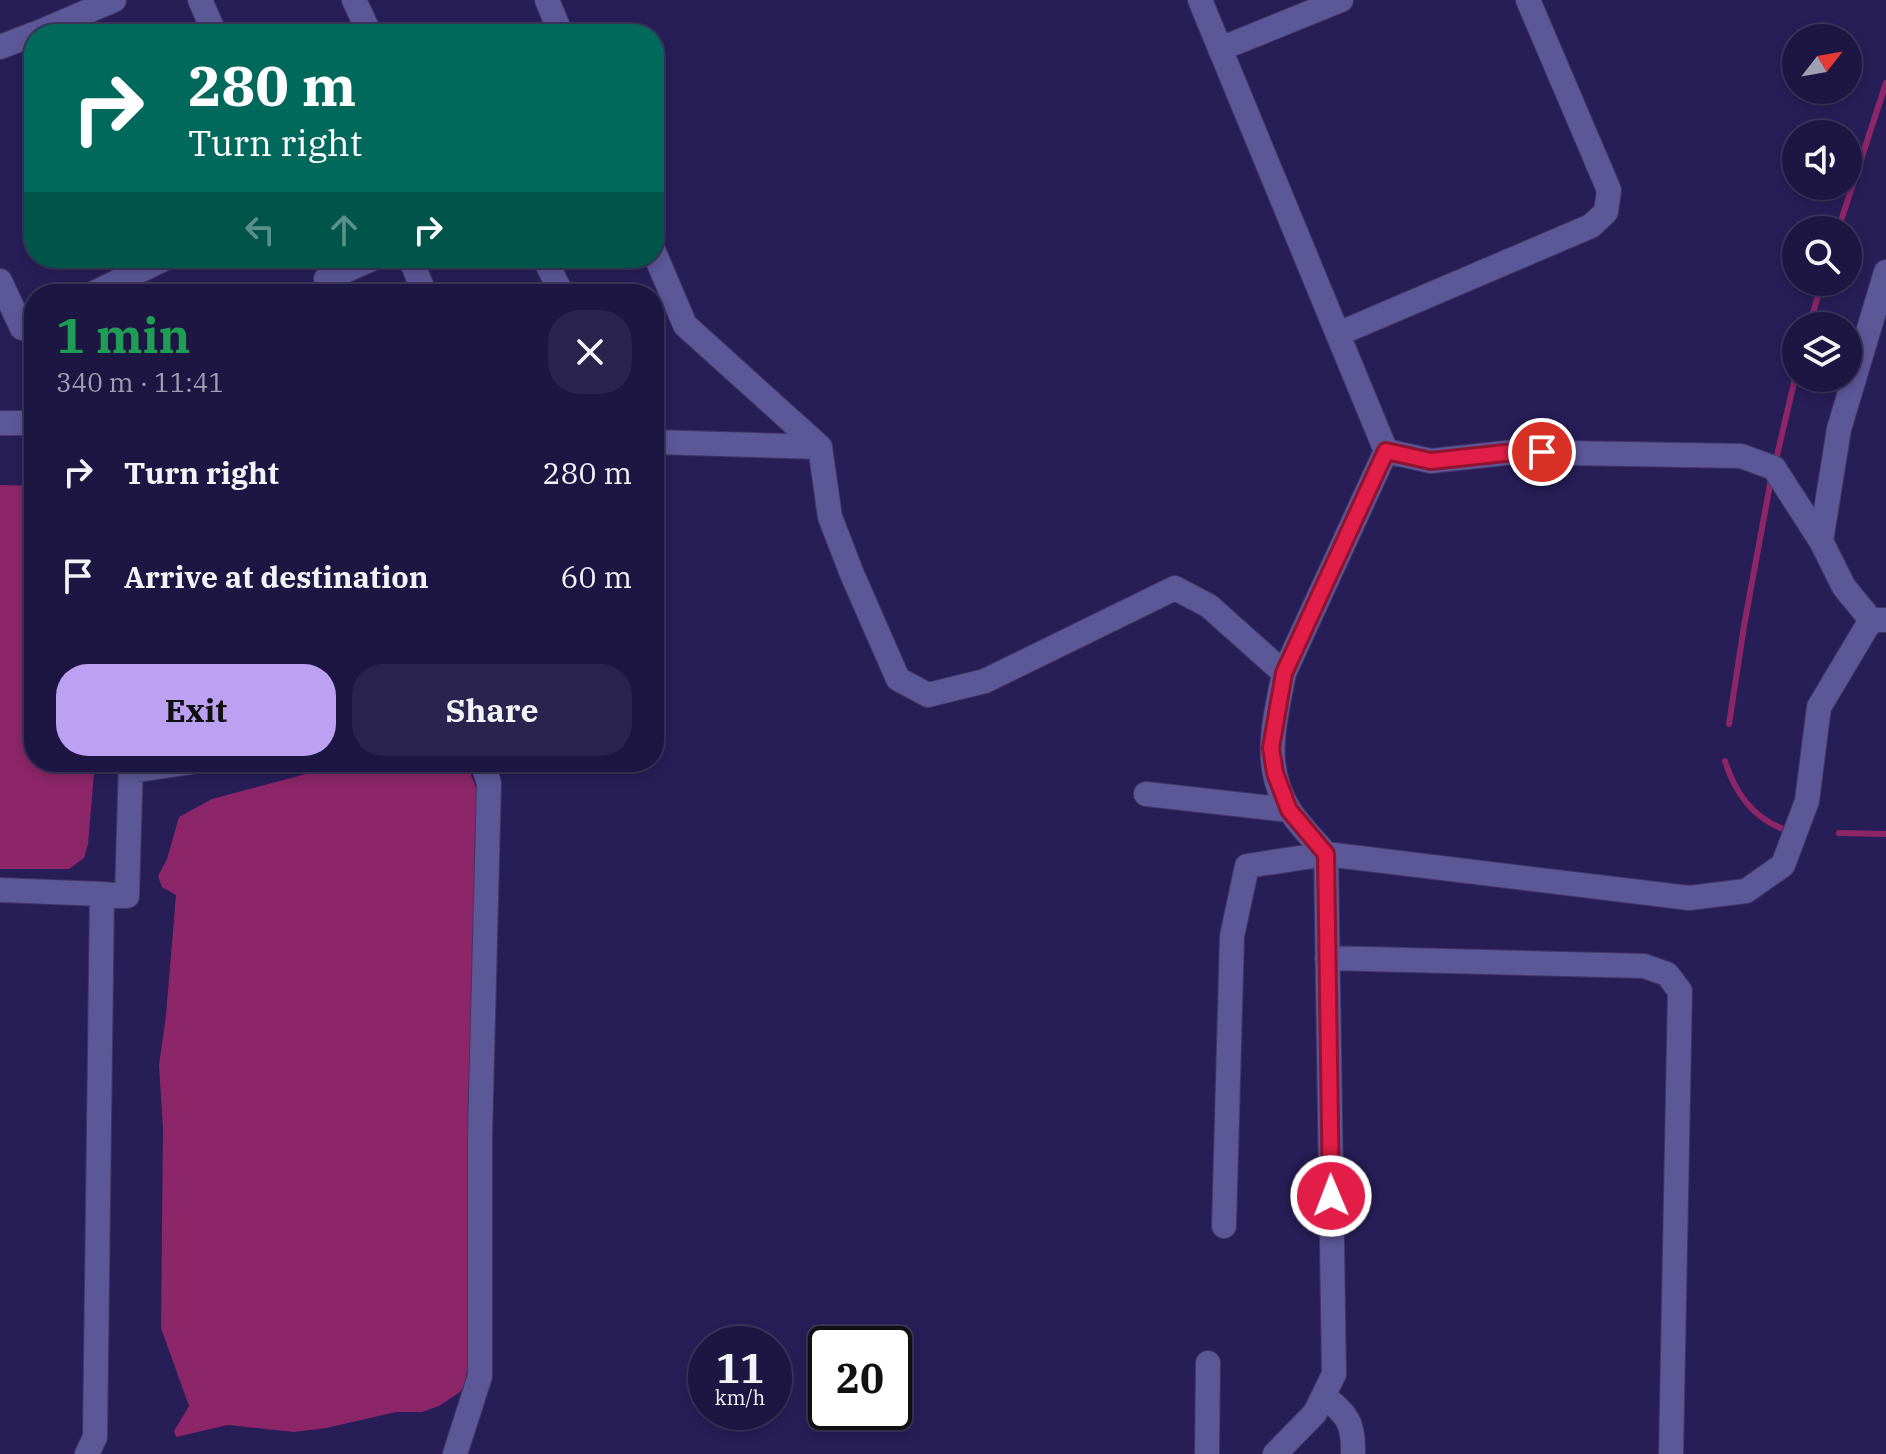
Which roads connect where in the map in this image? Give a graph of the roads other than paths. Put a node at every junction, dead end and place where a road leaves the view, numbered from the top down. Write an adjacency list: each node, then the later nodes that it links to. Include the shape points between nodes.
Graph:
1 (114, 0): 8 (lane)
2 (200, 0): 9 (lane)
3 (354, 0): 10 (lane)
4 (547, 0): 11 (lane)
5 (1200, 0): 14 (lane)
6 (1341, 0): 14 (lane)
7 (1528, 0): 23 (lane, via 1609,190 1606,212 1591,226)
8 (75, 24)
9 (211, 24)
10 (365, 24)
11 (557, 24)
12 (24, 38): 13 (lane)
13 (0, 47)
14 (1220, 49): 23 (lane)
15 (145, 268): 21 (lane)
16 (348, 268): 19 (lane)
17 (661, 268): 27 (lane, via 685,325)
18 (1886, 272): 29 (lane, via 1839,429)
19 (325, 277)
20 (0, 281): 22 (lane)
21 (113, 284)
22 (24, 327)
23 (1338, 334): 28 (lane)
24 (0, 423): 25 (lane)
25 (24, 423)
26 (664, 442): 27 (lane)
27 (820, 447): 31 (lane, via 830,517 852,574 898,679 928,695 985,681 1175,588 1209,606)
28 (1386, 451): 29 (lane, via 1431,461 1514,452 1741,456 1774,468); 31 (lane)
29 (1821, 541): 30 (lane, via 1844,587)
30 (1878, 620): 36 (lane, via 1819,707 1807,801 1783,865 1746,891 1689,898)
31 (1284, 673): 35 (lane, via 1271,748)
32 (131, 772): 38 (lane, via 127,896)
33 (485, 772): 44 (lane, via 480,1376)
34 (1146, 794): 35 (lane)
35 (1289, 810): 36 (lane)
36 (1326, 854): 39 (lane); 40 (lane, via 1247,866 1232,936)
37 (0, 890): 38 (lane)
38 (102, 894): 43 (lane, via 95,1437)
39 (1327, 958): 42 (lane, via 1334,1374); 48 (lane, via 1644,966 1667,974 1680,991)
40 (1224, 1226)
41 (1208, 1363): 45 (lane)
42 (1324, 1396): 46 (lane, via 1315,1413); 47 (lane, via 1347,1415)
43 (87, 1454)
44 (455, 1454)
45 (1207, 1454)
46 (1275, 1454)
47 (1353, 1454)
48 (1671, 1454)

